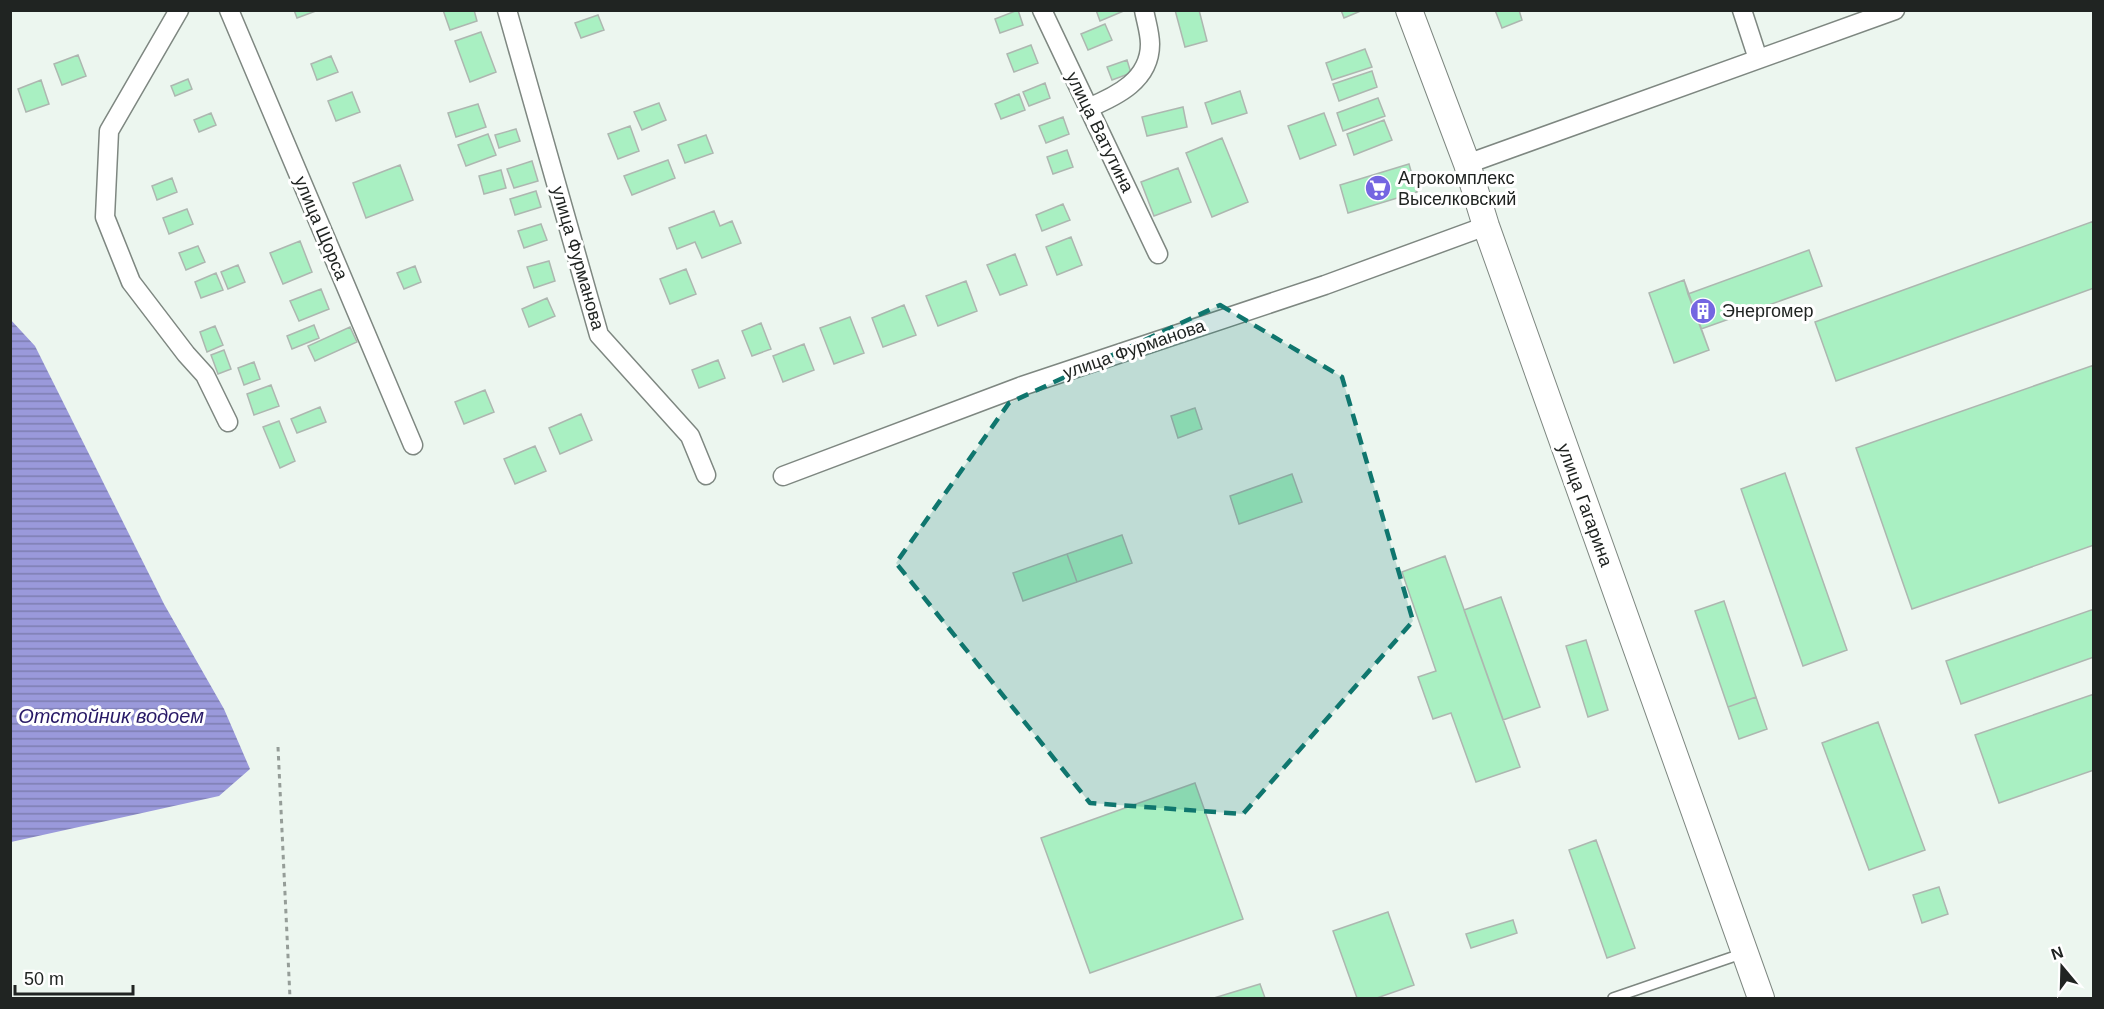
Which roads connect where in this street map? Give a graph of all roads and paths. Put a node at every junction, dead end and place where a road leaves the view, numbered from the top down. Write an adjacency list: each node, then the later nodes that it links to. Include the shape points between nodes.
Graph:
1 (179, 10): 14 (street, via 109,131 105,217 130,282 205,375)
2 (230, 10): 15 (street, улица Щорса)
3 (507, 10): 16 (street, улица Фурманова, via 599,335 690,436)
4 (1042, 10): 10 (street, улица Ватутина)
5 (1144, 10): 10 (street, via 1150,43 1146,64 1132,85)
6 (1409, 10): 11 (main road, улица Гагарина)
7 (1742, 10): 9 (street)
8 (1895, 10): 9 (street)
9 (1758, 59): 11 (street)
10 (1088, 108): 13 (street, улица Ватутина)
11 (1467, 164): 12 (main road, улица Гагарина)
12 (1485, 226): 17 (street, улица Фурманова, via 1325,285 1022,386); 19 (main road, улица Гагарина)
13 (1158, 254)
14 (228, 422)
15 (412, 445)
16 (706, 475)
17 (783, 476)
18 (278, 747): 20 (path)
19 (1744, 953): 21 (lane); 22 (main road, улица Гагарина)
20 (290, 999)
21 (1613, 999)
22 (1761, 999)

